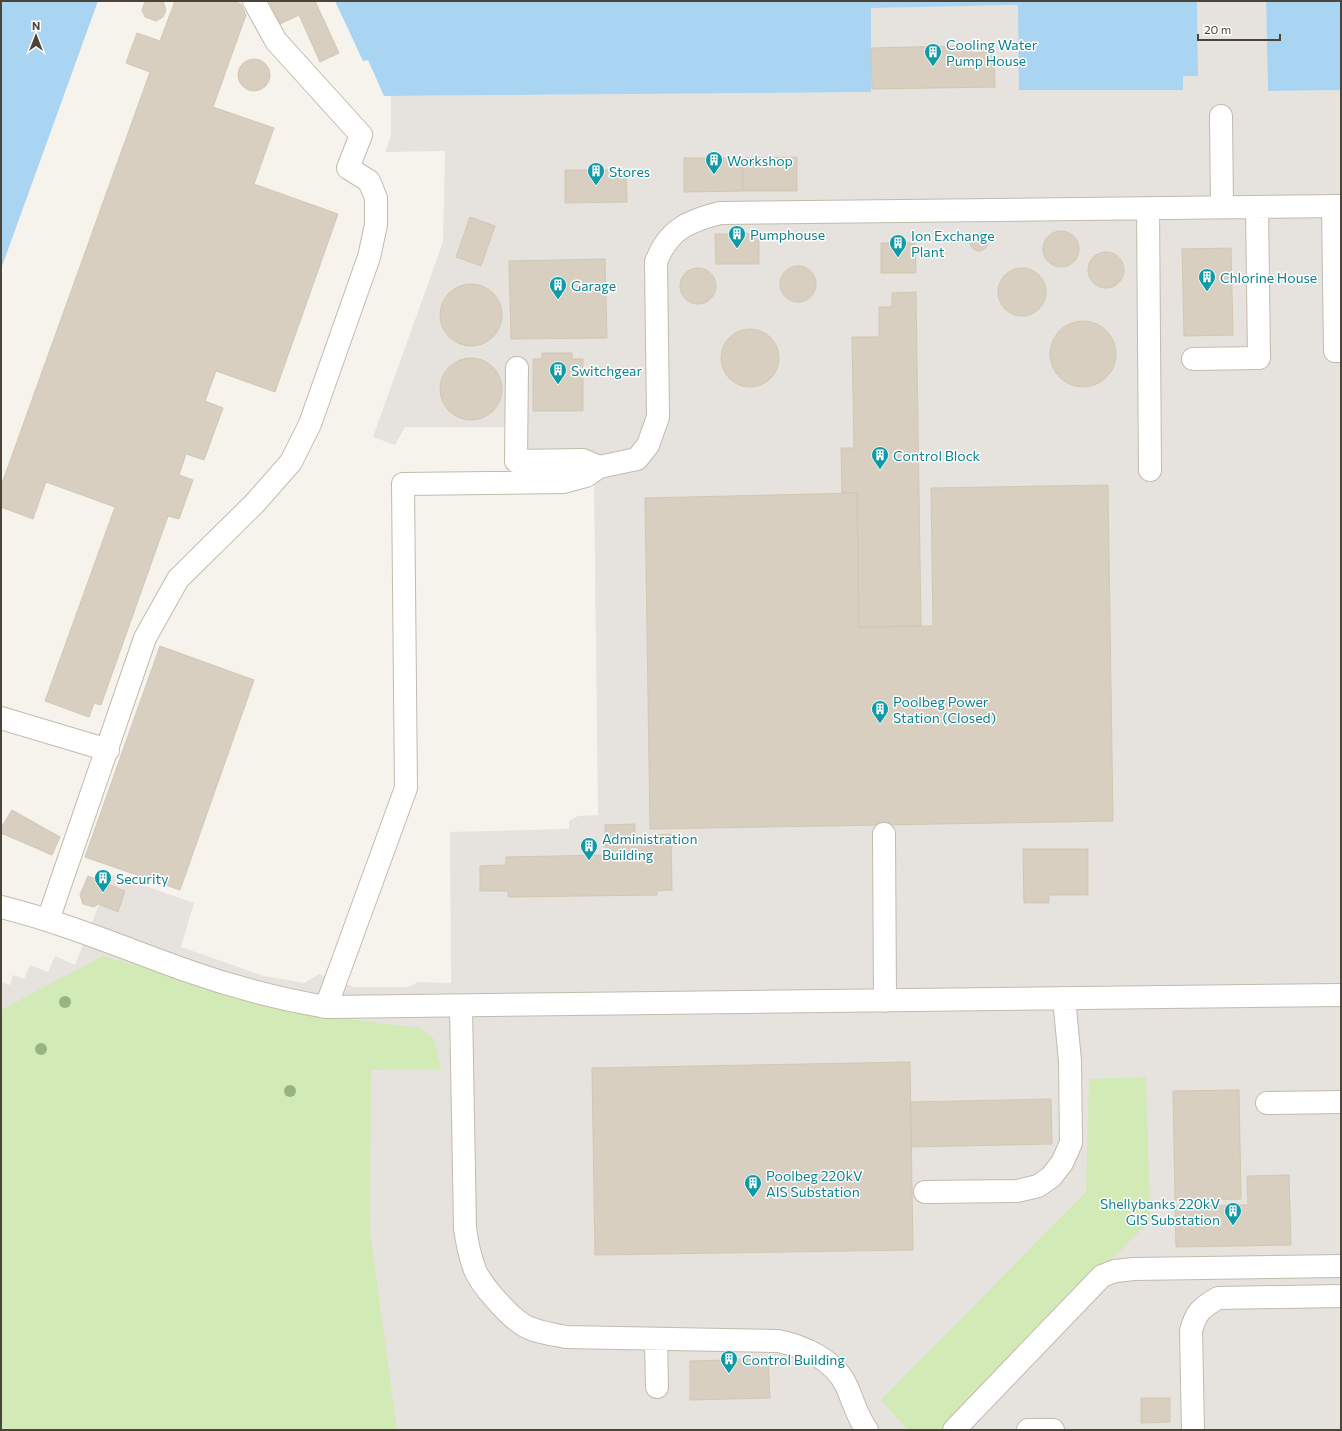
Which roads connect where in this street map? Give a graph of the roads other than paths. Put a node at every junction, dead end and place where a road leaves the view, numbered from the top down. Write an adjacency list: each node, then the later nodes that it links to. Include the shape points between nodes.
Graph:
1 (254, 1): 13 (lane, via 276,41 361,135 348,168 369,181 376,198 376,225 369,257 310,424 291,462 256,504 178,579 145,638)
2 (1221, 116): 4 (lane)
3 (1337, 206): 5 (lane); 7 (lane, via 1335,351)
4 (1222, 207): 5 (lane); 6 (lane)
5 (1257, 207): 8 (lane, via 1259,358)
6 (1148, 209): 10 (lane, via 720,213 699,218 672,235 662,247 656,262 658,417 648,445 637,459); 11 (lane)
7 (1341, 351)
8 (1193, 359)
9 (517, 368): 10 (lane, via 516,461 583,460)
10 (599, 467): 21 (lane, via 586,476 564,482 403,484 406,788)
11 (1150, 470)
12 (1, 718): 13 (lane)
13 (108, 750): 16 (lane)
14 (884, 834): 19 (lane)
15 (1, 907): 16 (lane)
16 (48, 920): 21 (lane, via 189,972 277,998)
17 (1341, 995): 18 (lane)
18 (1064, 998): 19 (lane); 24 (lane, via 1070,1061 1071,1142 1062,1163 1051,1177 1038,1186 1017,1191)
19 (885, 1001): 20 (lane)
20 (461, 1006): 21 (lane); 27 (lane, via 465,1228 476,1272 499,1303 522,1324 566,1337)
21 (326, 1007)
22 (1341, 1102): 23 (lane)
23 (1267, 1103)
24 (925, 1192)
25 (1341, 1266): 30 (lane, via 1134,1269 1115,1271 1102,1276)
26 (1341, 1296): 33 (lane, via 1218,1298 1202,1307 1194,1318 1191,1331)
27 (656, 1340): 28 (lane); 29 (lane, via 778,1340 798,1345 837,1372 846,1383)
28 (657, 1387)
29 (867, 1430)
30 (954, 1430)
31 (1028, 1430): 32 (lane)
32 (1054, 1430)
33 (1193, 1430)

